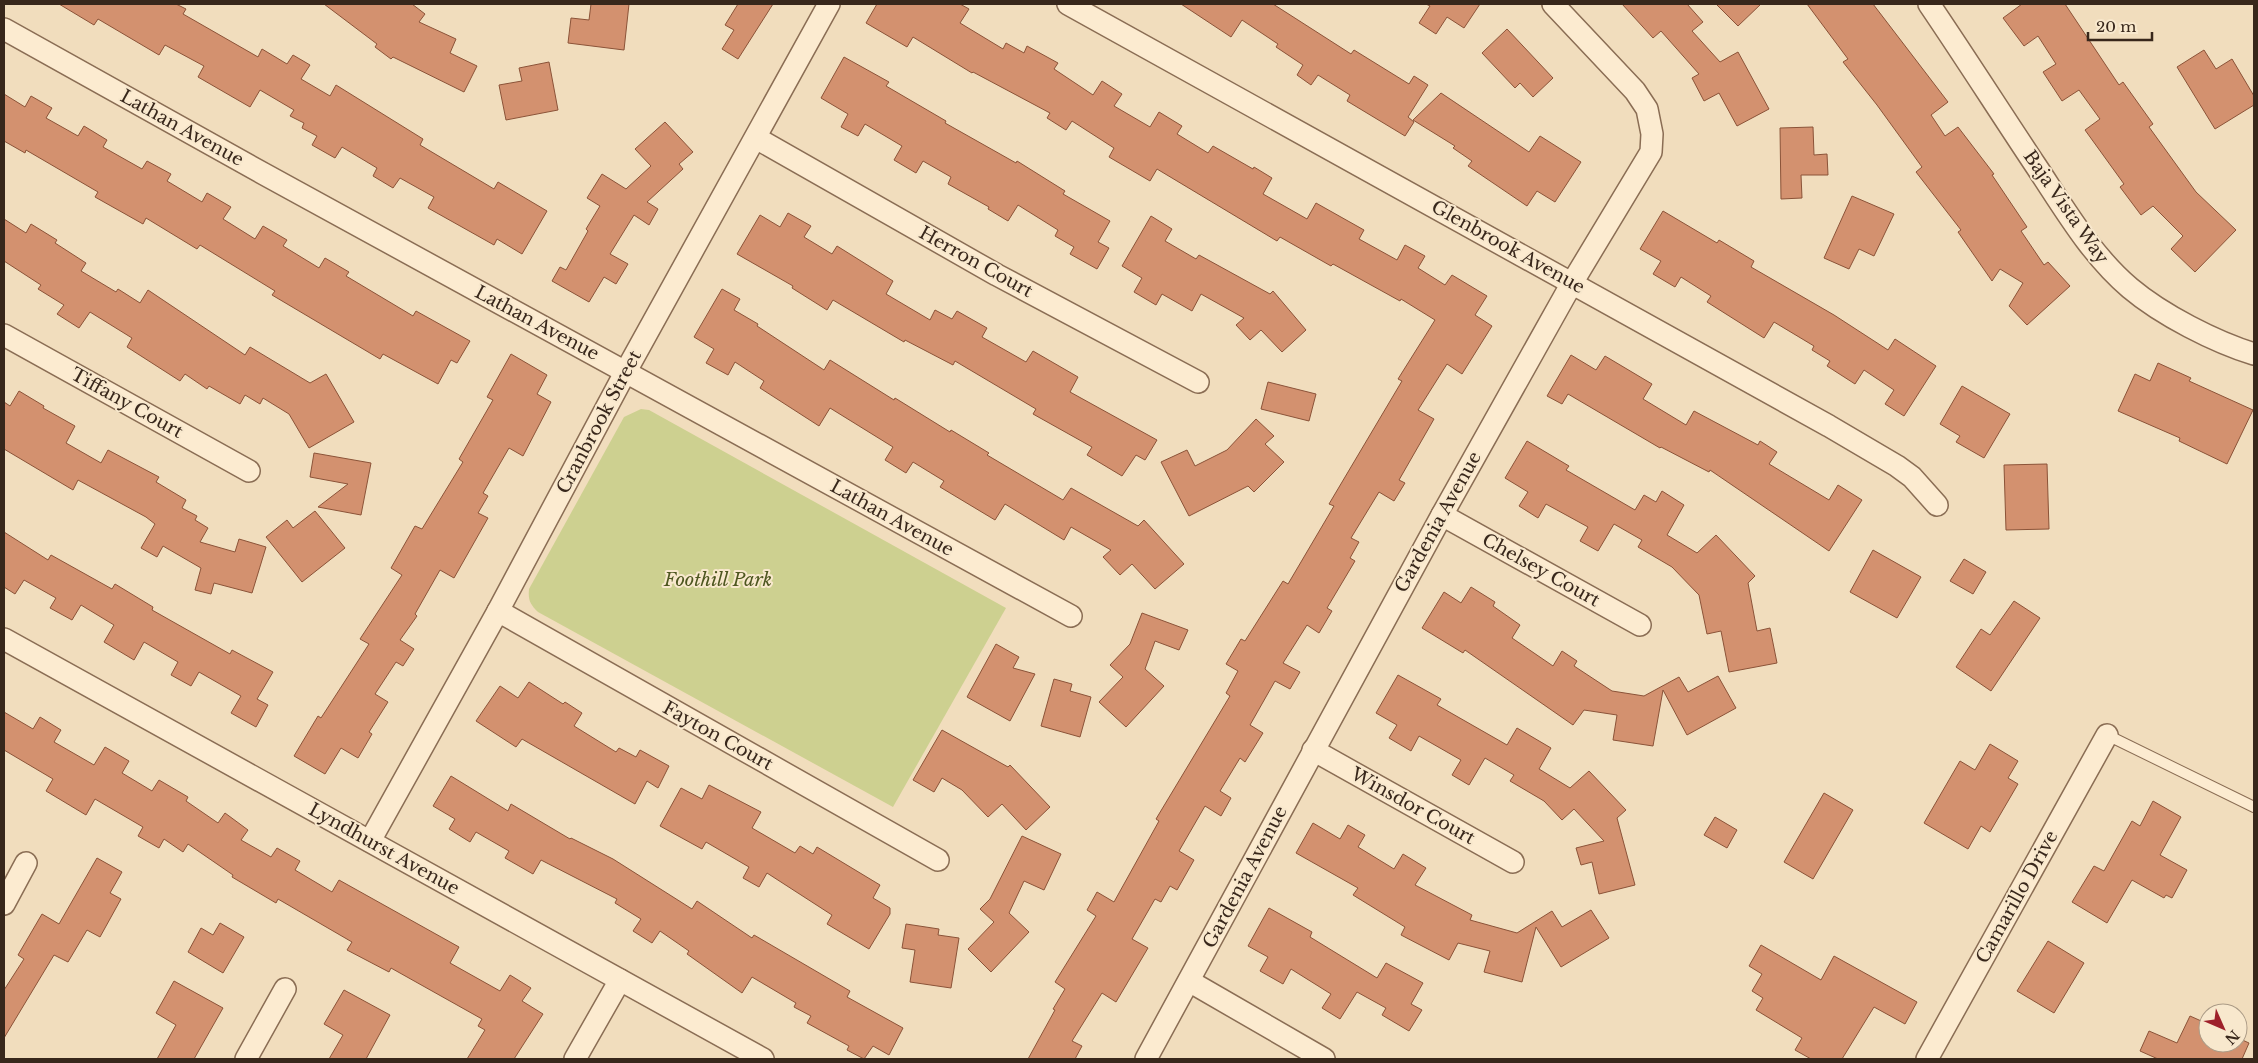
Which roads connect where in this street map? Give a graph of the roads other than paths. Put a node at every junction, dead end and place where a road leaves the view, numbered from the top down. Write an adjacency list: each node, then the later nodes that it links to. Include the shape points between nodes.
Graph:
1 (829, 4): 6 (street, Cranbrook Street)
2 (1068, 4): 7 (street, Glenbrook Avenue)
3 (1553, 4): 7 (street, Gardenia Avenue, via 1635,91 1647,109 1652,134 1651,152)
4 (1929, 4): 9 (street, Baja Vista Way, via 2074,223 2107,266 2154,307)
5 (4, 29): 10 (street, Lathan Avenue)
6 (756, 138): 10 (street, Cranbrook Street); 11 (street, Herron Court, via 997,275)
7 (1572, 283): 13 (street, Glenbrook Avenue, via 1897,466 1912,477); 14 (street, Gardenia Avenue)
8 (4, 335): 12 (street, Tiffany Court)
9 (2254, 354)
10 (626, 371): 15 (street, Cranbrook Street); 16 (street, Lathan Avenue)
11 (1198, 382)
12 (249, 471)
13 (1937, 505)
14 (1442, 515): 17 (street, Chelsey Court); 20 (street, Gardenia Avenue)
15 (498, 612): 22 (street, Cranbrook Street); 23 (street, Fayton Court)
16 (1071, 616)
17 (1640, 625)
18 (4, 639): 22 (street, Lyndhurst Avenue)
19 (2107, 735): 21 (lane); 35 (street, Camarillo Drive)
20 (1313, 750): 25 (street, Winsdor Court); 28 (street, Gardenia Avenue)
21 (2254, 807)
22 (370, 841): 27 (street, Lyndhurst Avenue)
23 (938, 860)
24 (26, 862): 26 (street)
25 (1513, 862)
26 (4, 904)
27 (620, 980): 31 (street); 32 (street, Lyndhurst Avenue)
28 (1189, 981): 33 (street, Gardenia Avenue); 34 (street)
29 (285, 989): 30 (street)
30 (246, 1059)
31 (575, 1059)
32 (763, 1059)
33 (1146, 1059)
34 (1324, 1059)
35 (1927, 1059)

